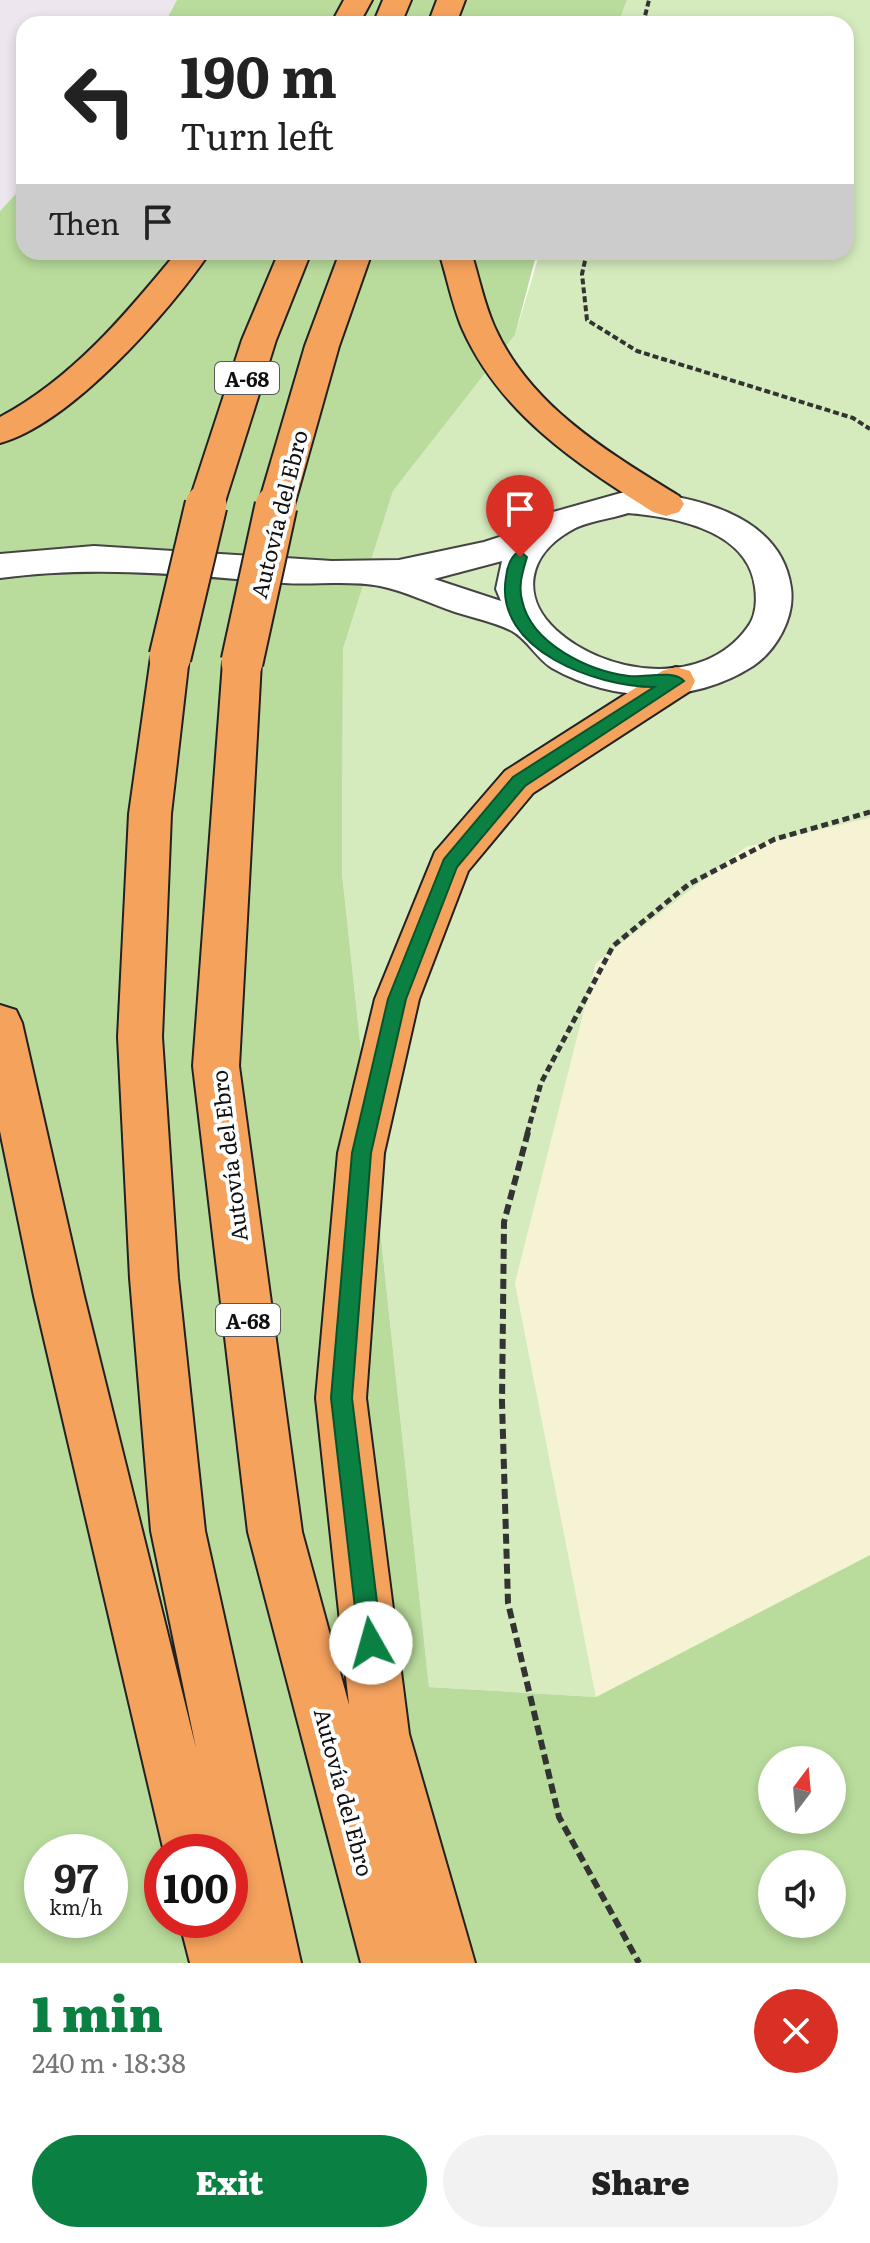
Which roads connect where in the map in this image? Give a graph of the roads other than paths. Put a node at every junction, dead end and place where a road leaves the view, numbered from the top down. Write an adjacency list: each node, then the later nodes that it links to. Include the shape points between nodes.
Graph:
1 (187, 260): 5 (highway, via 75,379)
2 (292, 260): 18 (highway, A-68, bridge, via 259,340 206,505 170,657 150,814 140,1037 154,1278 178,1531)
3 (353, 260): 19 (highway, Autovía del Ebro / A-68, bridge, via 276,506 242,662 216,1066 275,1532)
4 (457, 260): 6 (highway, via 479,329 510,383 576,448)
5 (0, 432)
6 (666, 504): 7 (street, via 591,507 559,519); 13 (street, via 699,512 752,545 768,567 776,592 773,616 750,649 710,673)
7 (534, 538): 11 (street, via 438,566); 12 (street, via 513,578)
8 (0, 539): 9 (street)
9 (58, 556): 10 (street); 11 (street)
10 (0, 566)
11 (380, 574): 12 (street)
12 (523, 622): 13 (street, via 548,649 585,670 629,681)
13 (676, 681): 20 (highway, via 519,782 450,863 397,999 361,1153 341,1398 381,1734)
14 (0, 1023): 15 (highway, via 59,1296)
15 (189, 1834)
16 (214, 1938): 17 (highway)
17 (220, 1963)
18 (271, 1963)
19 (391, 1963)
20 (445, 1963)

